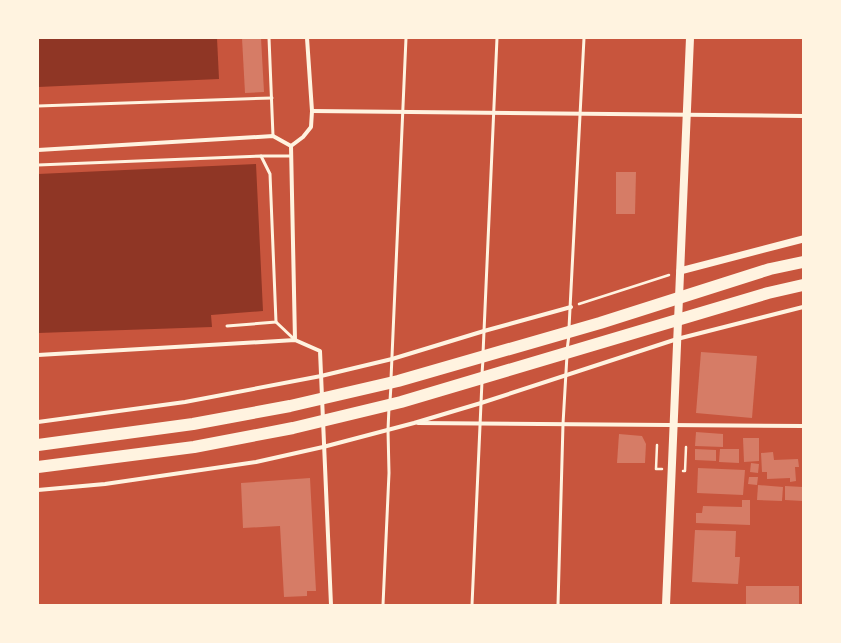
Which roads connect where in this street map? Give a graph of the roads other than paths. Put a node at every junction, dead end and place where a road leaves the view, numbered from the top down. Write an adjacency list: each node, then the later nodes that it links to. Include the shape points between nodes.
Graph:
1 (269, 38): 7 (lane)
2 (307, 38): 9 (street)
3 (406, 38): 10 (lane)
4 (497, 38): 11 (lane)
5 (584, 38): 12 (lane)
6 (690, 38): 13 (main road)
7 (272, 98): 8 (lane); 15 (lane)
8 (38, 106)
9 (312, 111): 10 (street); 16 (street, via 311,128)
10 (402, 112): 11 (street); 33 (lane)
11 (494, 113): 12 (street); 29 (lane)
12 (580, 114): 13 (street); 25 (lane)
13 (686, 115): 14 (street); 23 (main road)
14 (803, 116)
15 (274, 136): 16 (street); 17 (street)
16 (291, 146): 19 (street)
17 (38, 150)
18 (261, 156): 19 (lane); 20 (lane); 27 (lane, via 270,174)
19 (291, 156): 31 (street)
20 (38, 165)
21 (803, 239): 23 (street)
22 (803, 262): 44 (highway, via 770,269 600,323 398,380 290,406 193,424)
23 (680, 271): 30 (main road)
24 (803, 285): 46 (highway, via 768,293 401,402 293,428 194,447)
25 (571, 307): 29 (street); 35 (lane)
26 (803, 307): 30 (street)
27 (276, 322): 28 (lane); 31 (lane)
28 (227, 326)
29 (484, 331): 33 (street); 36 (lane)
30 (677, 339): 35 (street); 41 (main road)
31 (296, 340): 32 (street); 34 (street, via 320,351)
32 (38, 355)
33 (392, 359): 34 (street); 43 (lane)
34 (321, 376): 37 (street, via 184,402); 45 (street)
35 (566, 376): 36 (street); 40 (lane)
36 (481, 403): 38 (street); 39 (lane)
37 (38, 422)
38 (414, 423): 39 (street); 43 (street)
39 (480, 423): 40 (street); 50 (lane)
40 (563, 424): 41 (street); 51 (lane)
41 (675, 425): 42 (street); 52 (main road)
42 (803, 426)
43 (388, 430): 45 (street); 49 (lane, via 389,473)
44 (38, 445)
45 (323, 447): 47 (street, via 256,462 105,484); 48 (street)
46 (38, 468)
47 (38, 490)
48 (331, 605)
49 (383, 605)
50 (472, 605)
51 (558, 605)
52 (666, 605)

